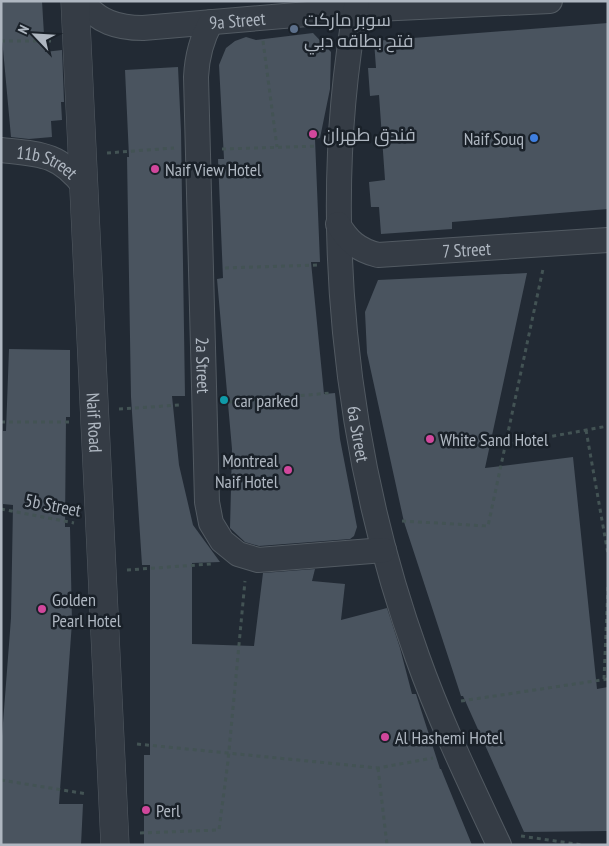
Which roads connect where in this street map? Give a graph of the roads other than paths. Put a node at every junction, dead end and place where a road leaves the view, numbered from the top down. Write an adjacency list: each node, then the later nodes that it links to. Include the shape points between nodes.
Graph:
1 (75, 1): 7 (street, Naif Road)
2 (82, 1): 5 (street, 9a Street, via 95,15 126,28)
3 (541, 2): 4 (street, 9a Street)
4 (356, 6): 5 (street, 9a Street); 8 (street, 6a Street, via 346,69)
5 (211, 22): 10 (street, 2a Street, via 197,57 207,502 211,523 222,541 238,554 258,560)
6 (1, 150): 7 (street, 11b Street, via 44,156 60,162)
7 (84, 186): 12 (street, Naif Road)
8 (338, 224): 9 (street, 7 Street, via 354,245 378,255); 10 (street, 6a Street, via 346,334 359,434)
9 (608, 240)
10 (384, 550): 11 (street, 6a Street, via 436,705)
11 (496, 838)
12 (115, 839)

